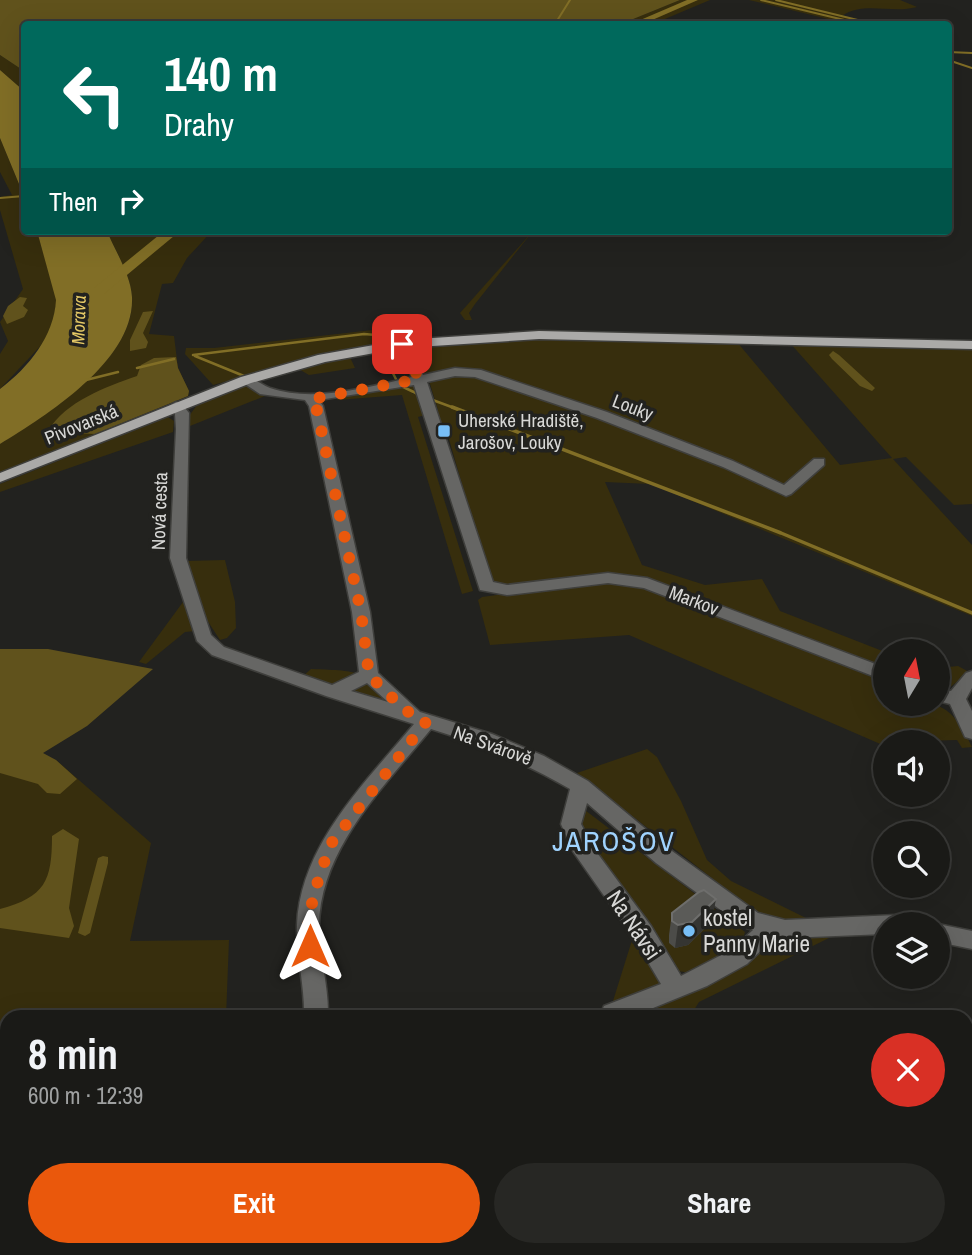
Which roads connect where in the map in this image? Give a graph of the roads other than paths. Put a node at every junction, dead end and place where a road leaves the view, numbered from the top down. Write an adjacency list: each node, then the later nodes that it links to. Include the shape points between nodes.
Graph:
1 (402, 344): 2 (main road, Pivovarská, via 565,335); 3 (street); 4 (main road, Pivovarská, via 323,358)
2 (972, 345)
3 (419, 379): 5 (street, Louky); 7 (street, Louky, via 468,372 526,387 728,464 780,497); 10 (street, Markov, via 484,583 492,590 608,578 647,583)
4 (246, 380): 5 (street, Louky, via 266,391); 6 (main road, Pivovarská)
5 (311, 399): 11 (street, via 361,612)
6 (176, 406): 8 (main road, Pivovarská); 9 (street, Nová cesta, via 183,417 178,558 203,637)
7 (819, 462)
8 (0, 478)
9 (218, 651): 13 (street, Na Svárově)
10 (873, 671)
11 (369, 675): 13 (street); 16 (street, via 405,710)
12 (972, 677): 15 (street)
13 (332, 692): 16 (street, Na Svárově)
14 (950, 698): 15 (street)
15 (957, 699): 17 (street)
16 (426, 722): 18 (street, Na Svárově, via 485,739); 24 (street, via 330,845 308,924)
17 (972, 732)
18 (581, 786): 20 (street, Na Svárově, via 726,904 752,921); 23 (street, Na Návsi, via 571,824 583,850 643,933)
19 (873, 923): 20 (street, via 818,929)
20 (771, 926): 23 (street, via 757,946 709,974)
21 (950, 935): 22 (street)
22 (972, 940)
23 (675, 987): 25 (street)
24 (315, 1010)
25 (620, 1010)

